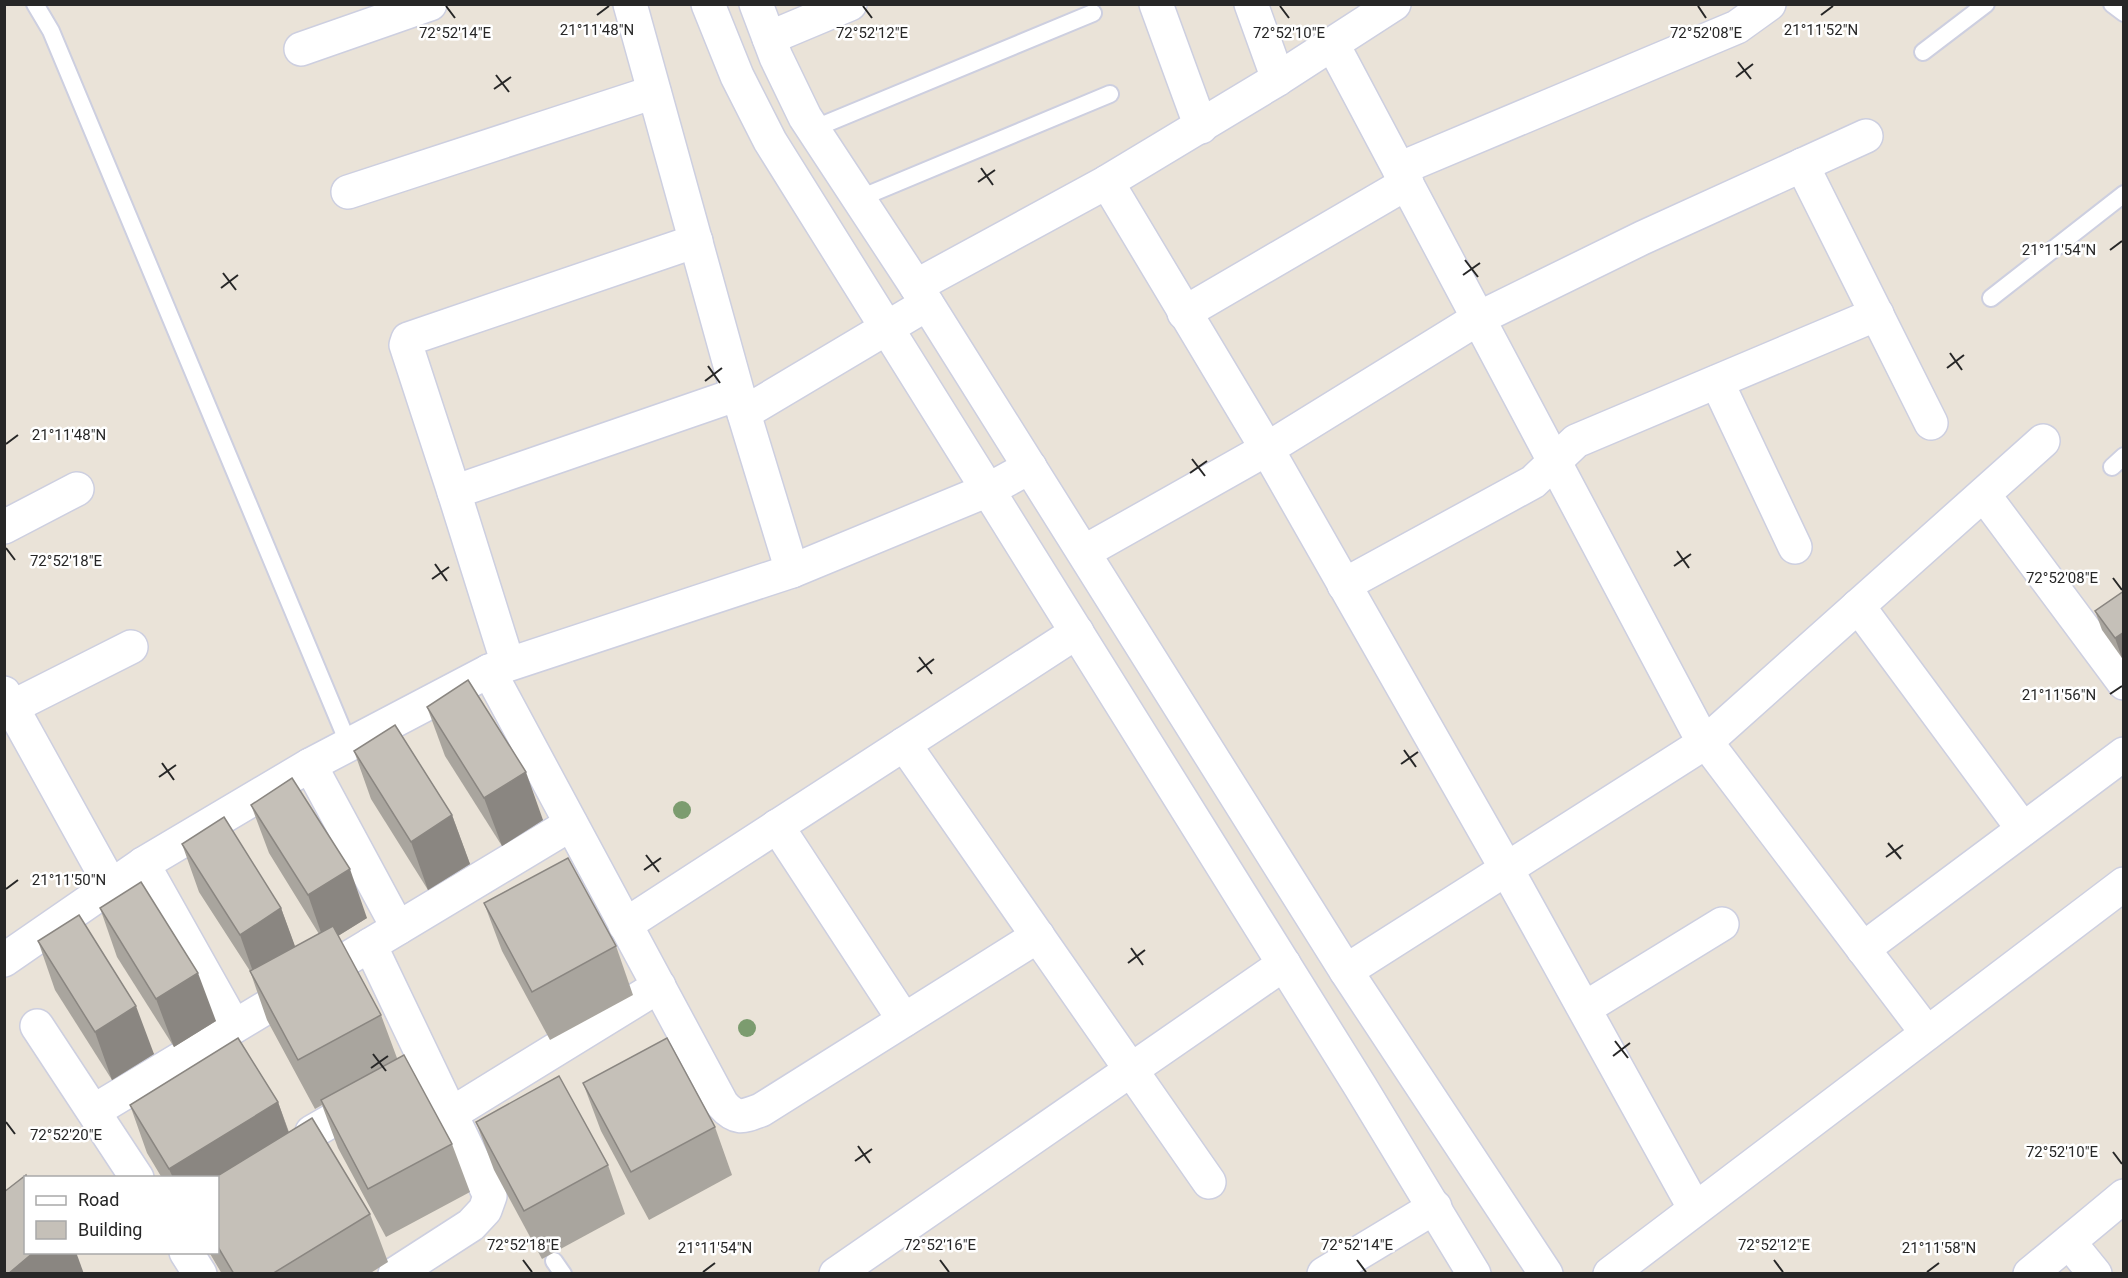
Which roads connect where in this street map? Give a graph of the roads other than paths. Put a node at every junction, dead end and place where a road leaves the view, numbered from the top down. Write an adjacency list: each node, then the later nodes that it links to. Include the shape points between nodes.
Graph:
1 (34, 4): 62 (lane, via 51,31)
2 (430, 4): 17 (street)
3 (630, 4): 20 (street)
4 (708, 4): 37 (street, via 737,76 770,141)
5 (756, 4): 15 (street)
6 (850, 4): 15 (street)
7 (1156, 4): 22 (street)
8 (1251, 4): 19 (street)
9 (1394, 4): 16 (street)
10 (1769, 4): 26 (street, via 1737,27)
11 (1986, 4): 18 (lane)
12 (2112, 4): 14 (lane)
13 (1093, 13): 23 (lane)
14 (2124, 13)
15 (769, 38): 23 (street)
16 (1333, 45): 19 (street); 26 (street)
17 (301, 49)
18 (1923, 52)
19 (1278, 79): 22 (street)
20 (654, 92): 28 (street); 31 (street)
21 (1110, 94): 30 (lane)
22 (1201, 127): 27 (street)
23 (813, 129): 30 (street)
24 (1866, 136): 25 (street)
25 (1802, 165): 35 (street); 36 (street)
26 (1403, 176): 34 (street); 36 (street)
27 (1107, 182): 32 (street); 34 (street)
28 (348, 192)
29 (2124, 194): 33 (lane)
30 (858, 199): 32 (street)
31 (696, 241): 39 (street); 47 (street, via 408,339 406,345)
32 (922, 295): 37 (street); 44 (street)
33 (1991, 298)
34 (1184, 313): 42 (street)
35 (1877, 314): 38 (street); 40 (street)
36 (1479, 318): 42 (street); 43 (street)
37 (887, 328): 39 (street); 46 (street)
38 (1717, 382): 43 (street, via 1576,441); 50 (street)
39 (741, 403): 47 (street); 52 (street)
40 (1931, 423)
41 (2043, 441): 48 (street)
42 (1267, 449): 51 (street); 53 (street)
43 (1554, 463): 53 (street, via 1533,482); 60 (street)
44 (1030, 467): 46 (street); 51 (street)
45 (77, 489): 49 (street)
46 (988, 490): 52 (street); 55 (street)
47 (454, 492): 57 (street)
48 (1984, 495): 54 (street); 58 (street)
49 (4, 528)
50 (1795, 547)
51 (1084, 552): 80 (street)
52 (792, 571): 57 (street)
53 (1344, 585): 69 (street)
54 (1858, 606): 60 (street); 67 (street)
55 (1077, 632): 61 (street); 79 (street)
56 (131, 647): 59 (street)
57 (498, 668): 62 (street); 65 (street)
58 (2124, 682)
59 (8, 700): 71 (street)
60 (1706, 742): 69 (street); 77 (street)
61 (904, 744): 66 (street); 75 (street)
62 (349, 745): 64 (street)
63 (2124, 754): 67 (street)
64 (310, 765): 68 (street); 74 (street)
65 (571, 824): 73 (street); 74 (street)
66 (777, 826): 73 (street); 83 (street)
67 (2023, 829): 77 (street)
68 (143, 864): 71 (street); 85 (street)
69 (1506, 868): 80 (street); 82 (street)
70 (2124, 884): 86 (street)
71 (111, 886): 78 (street)
72 (1722, 924): 82 (street)
73 (625, 925): 81 (street)
74 (398, 928): 76 (street)
75 (1038, 936): 83 (street); 89 (street)
76 (370, 945): 85 (street); 88 (street)
77 (1863, 949): 86 (street)
78 (4, 960)
79 (1284, 964): 89 (street); 90 (street)
80 (1346, 971): 87 (street)
81 (659, 986): 83 (street, via 722,1104 743,1117); 92 (street)
82 (1585, 1008): 98 (street)
83 (903, 1020)
84 (38, 1026): 91 (street)
85 (234, 1026): 91 (street)
86 (1927, 1033): 98 (street)
87 (1404, 1058): 90 (street); 106 (street)
88 (428, 1066): 92 (street); 93 (street)
89 (1131, 1070): 95 (street); 103 (street)
90 (1360, 1086): 97 (street)
91 (94, 1112): 94 (street)
92 (451, 1114): 102 (street, via 490,1196 485,1210 471,1225)
93 (312, 1132)
94 (136, 1176)
95 (1209, 1182)
96 (2124, 1197): 99 (street)
97 (1435, 1207): 104 (street); 105 (street)
98 (1695, 1209): 107 (street)
99 (2069, 1242): 108 (street); 109 (street)
100 (187, 1254): 101 (street)
101 (200, 1274)
102 (395, 1274)
103 (836, 1274)
104 (1324, 1274)
105 (1474, 1274)
106 (1546, 1274)
107 (1610, 1274)
108 (2030, 1274)
109 (2095, 1274)

